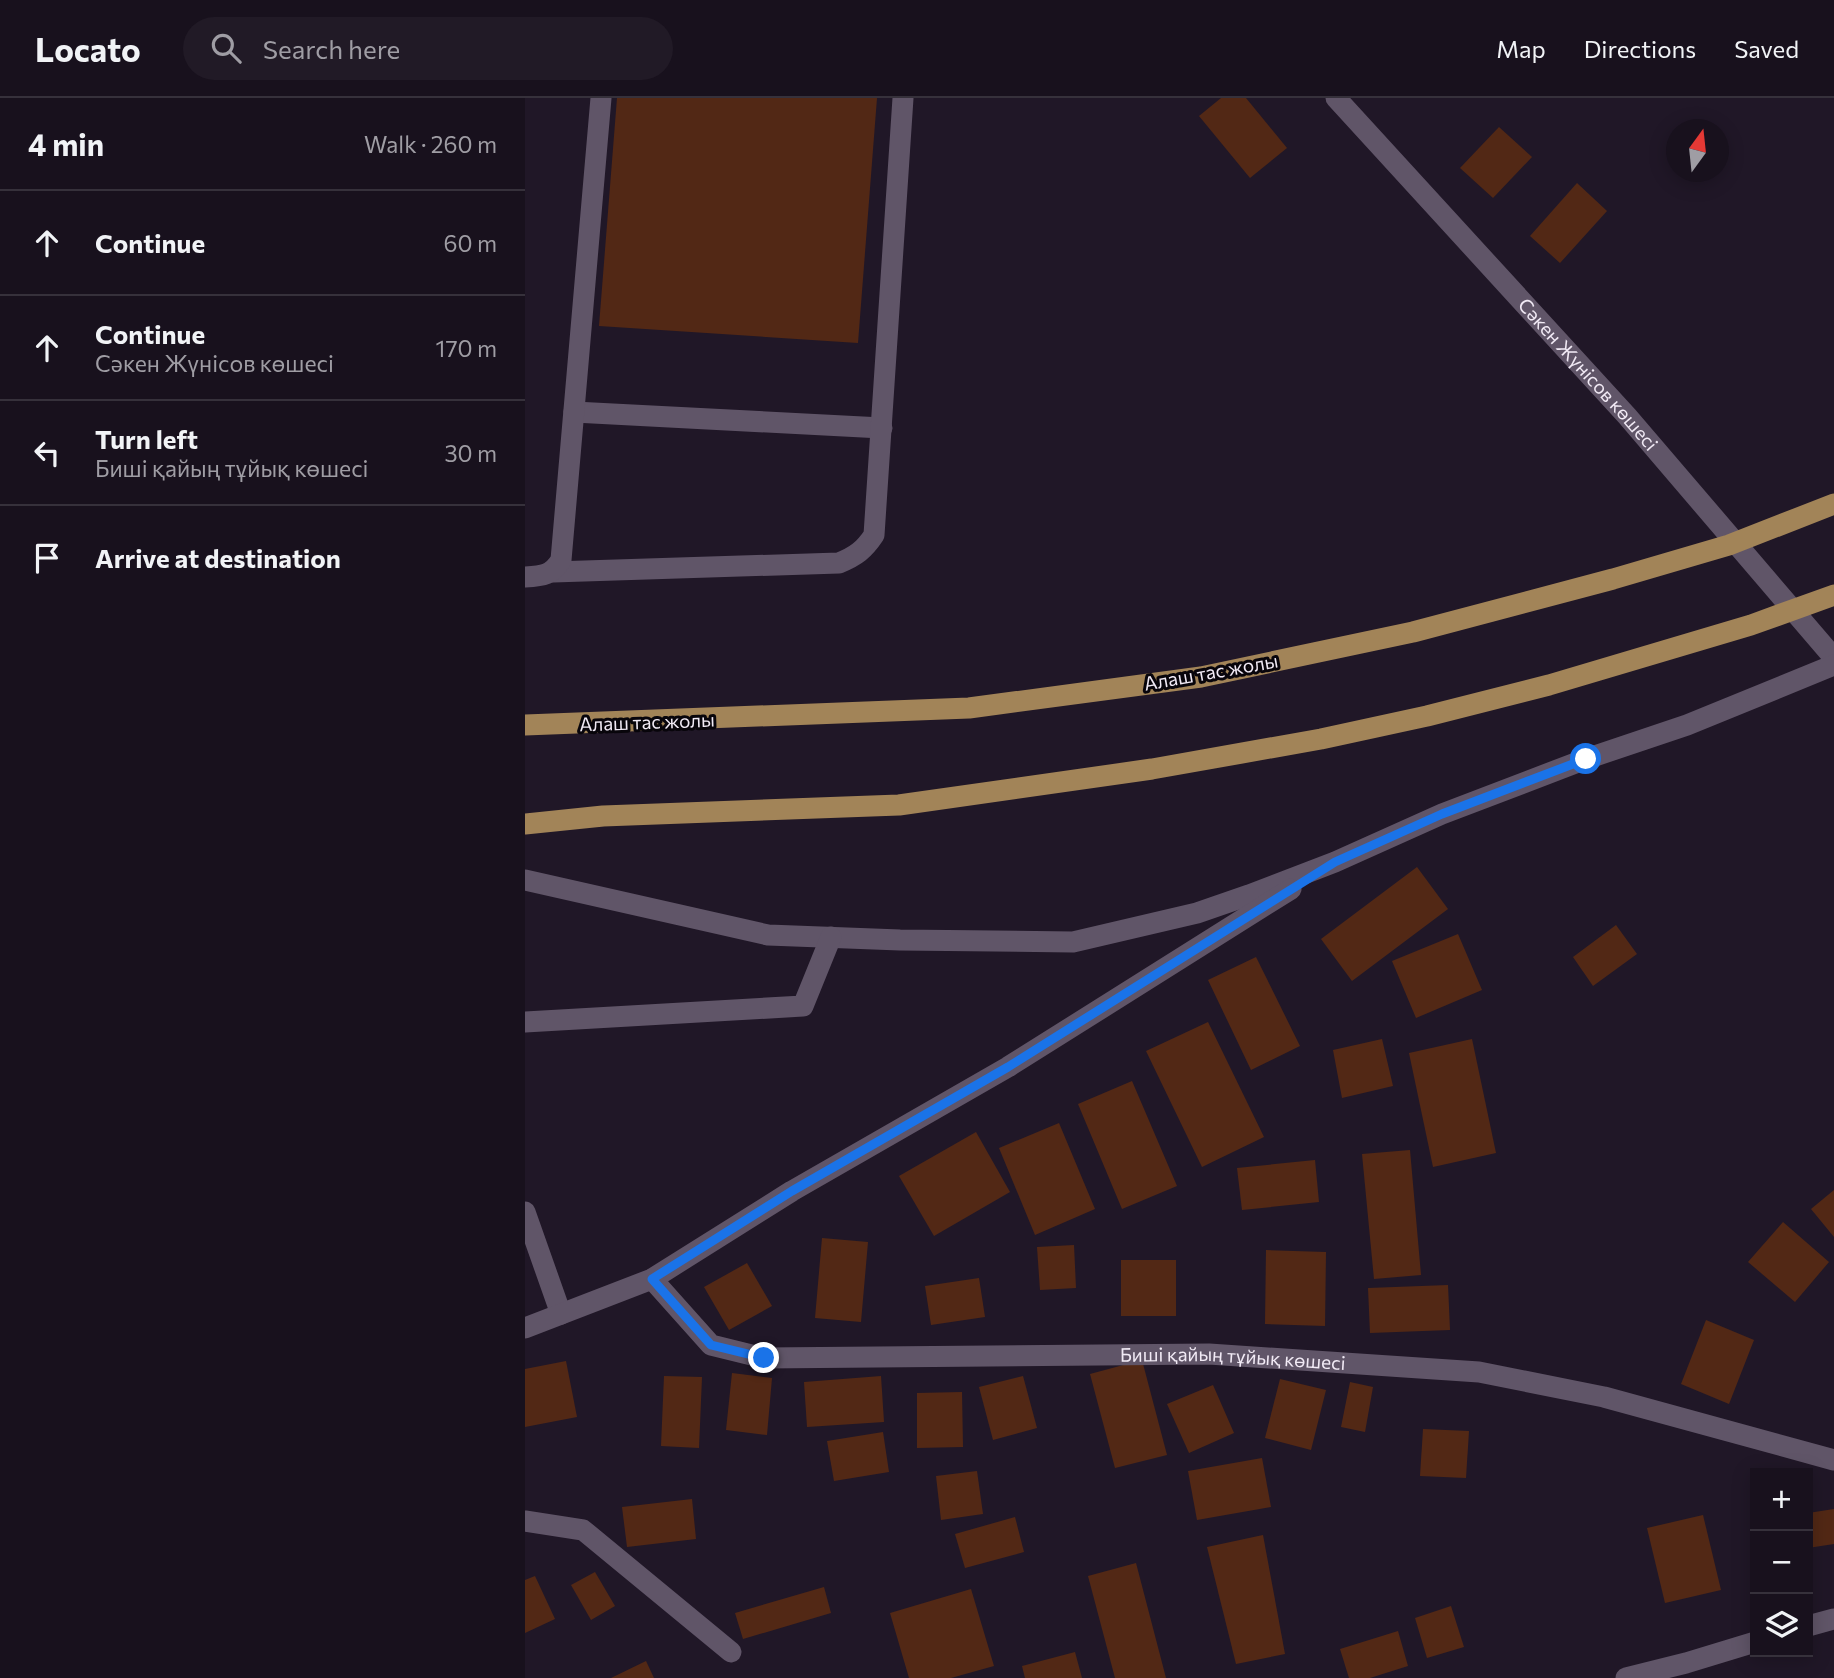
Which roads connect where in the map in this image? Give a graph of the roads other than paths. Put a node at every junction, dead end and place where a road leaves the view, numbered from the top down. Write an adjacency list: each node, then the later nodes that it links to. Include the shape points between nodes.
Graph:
1 (601, 98): 4 (street)
2 (903, 98): 5 (street)
3 (1336, 98): 10 (street, Сәкен Жүнісов көшесі, via 1627,416)
4 (574, 412): 5 (street); 7 (street, via 561,560)
5 (882, 428): 7 (street, via 874,535 853,557 839,563)
6 (1834, 504): 12 (main road, Алаш тас жолы, via 1729,544 1613,579 1413,632 1201,677 969,708)
7 (553, 572): 8 (street)
8 (525, 577)
9 (1834, 595): 13 (main road, via 1751,625 1549,685 1321,739 1152,769 899,805 604,816)
10 (1834, 659)
11 (1834, 665): 14 (street, via 1687,725 1442,814)
12 (525, 725)
13 (525, 824)
14 (1335, 862): 16 (street, via 1197,913 1073,942); 19 (street, via 1008,1067 792,1191)
15 (525, 880): 16 (street, via 768,935)
16 (831, 937): 17 (street, via 803,1006)
17 (525, 1022)
18 (525, 1212): 20 (street)
19 (652, 1279): 20 (street); 22 (street, Биші қайың тұйық көшесі, via 711,1345 764,1358 1209,1354 1479,1372 1604,1397)
20 (561, 1314): 21 (street)
21 (525, 1328)
22 (1834, 1460)
23 (525, 1521): 27 (street, via 583,1530)
24 (1834, 1619): 25 (street)
25 (1813, 1625)
26 (1750, 1644): 28 (street)
27 (731, 1652)
28 (1626, 1678)

